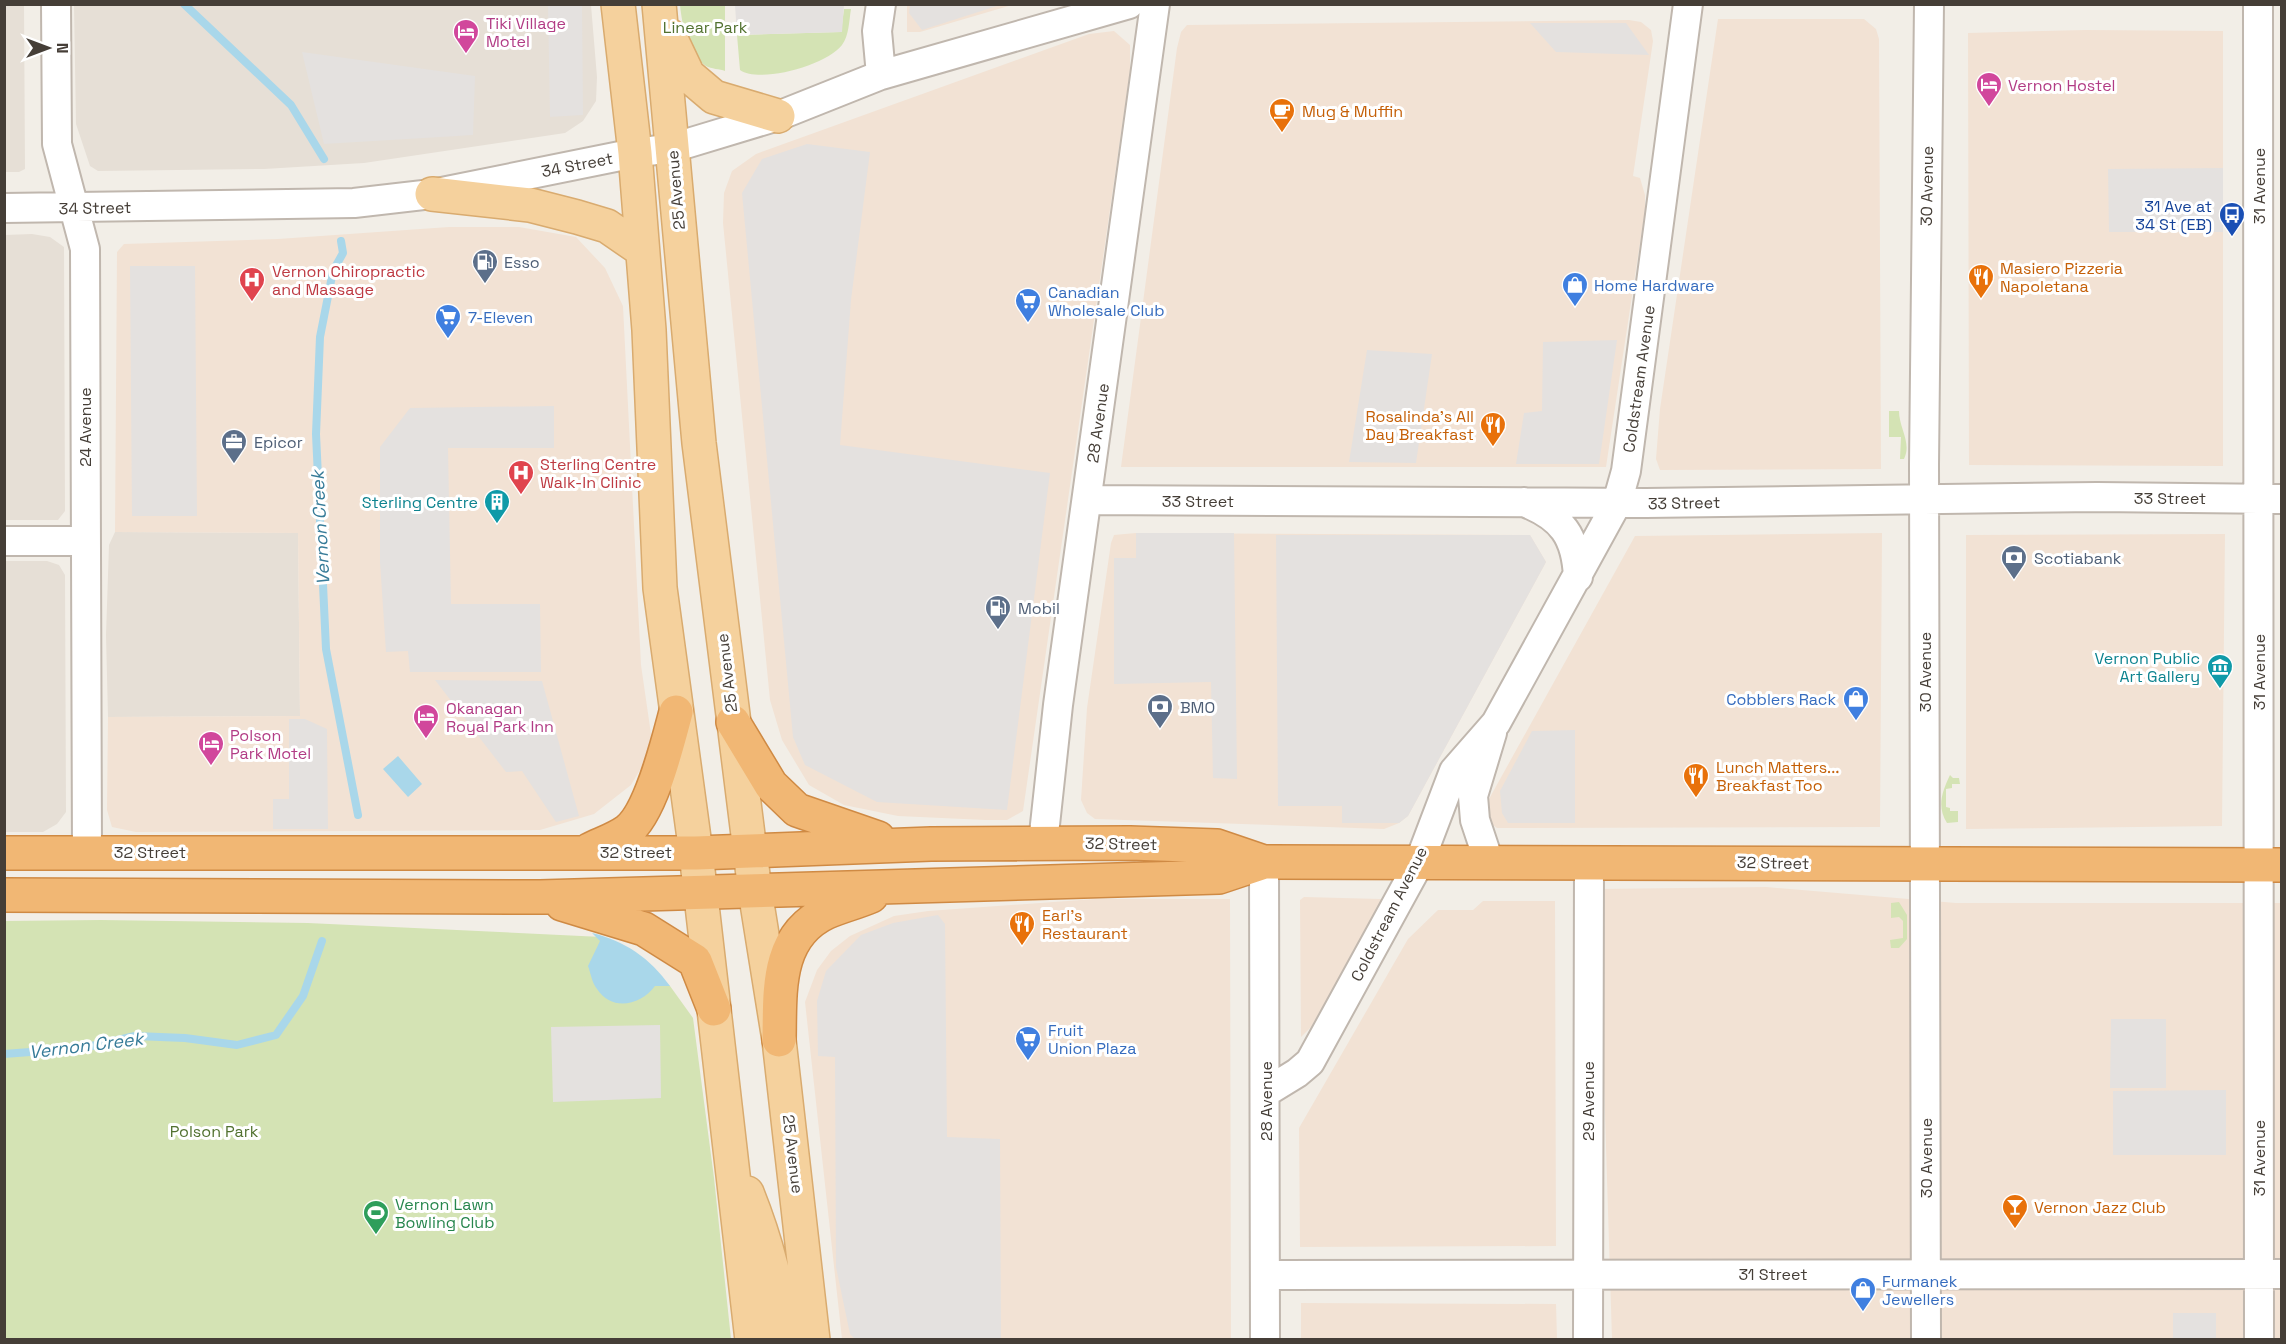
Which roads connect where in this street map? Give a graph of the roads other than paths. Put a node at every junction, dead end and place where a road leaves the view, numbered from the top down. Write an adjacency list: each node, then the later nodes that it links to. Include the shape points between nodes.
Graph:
1 (56, 4): 16 (street, 24 Avenue, via 57,144)
2 (618, 4): 13 (main road)
3 (881, 4): 10 (street, via 877,31)
4 (1129, 4): 10 (street, 34 Street)
5 (1155, 4): 19 (street, 28 Avenue)
6 (1688, 4): 22 (street, Coldstream Avenue, via 1632,429)
7 (1929, 4): 20 (street, 30 Avenue)
8 (2258, 4): 18 (street, 31 Avenue)
9 (660, 11): 11 (main road, via 688,75 714,97); 12 (main road, 25 Avenue)
10 (881, 75): 11 (street, 34 Street)
11 (778, 116): 12 (street, 34 Street)
12 (672, 148): 13 (street, 34 Street); 27 (main road, 25 Avenue, via 699,443)
13 (635, 153): 14 (street, 34 Street); 17 (main road)
14 (432, 194): 16 (street, 34 Street, via 354,203); 17 (main road, via 558,212 607,226)
15 (4, 208): 16 (street, 34 Street)
16 (74, 208): 24 (street, 24 Avenue, via 85,249)
17 (642, 250): 26 (main road, via 650,341 660,588)
18 (2271, 498): 20 (street, 33 Street); 41 (street, 31 Avenue)
19 (1088, 500): 21 (street, 33 Street); 29 (street, 28 Avenue, via 1058,705)
20 (1924, 500): 22 (street, 33 Street); 40 (street, 30 Avenue)
21 (1524, 502): 22 (street, 33 Street); 25 (street, via 1548,512 1564,531 1577,552)
22 (1617, 503): 25 (street, Coldstream Avenue)
23 (4, 541): 24 (street)
24 (84, 541): 34 (street, 24 Avenue)
25 (1578, 577): 28 (street, Coldstream Avenue)
26 (676, 712): 32 (highway, via 648,800 628,831); 35 (main road)
27 (733, 723): 30 (highway, via 771,786 797,810); 31 (main road, 25 Avenue)
28 (1496, 723): 37 (street, Coldstream Avenue, via 1454,771); 38 (street, Coldstream Avenue, via 1473,796 1475,820)
29 (1043, 843): 30 (highway, 32 Street); 36 (highway, 32 Street, via 1216,846)
30 (903, 845): 31 (highway, 32 Street)
31 (750, 851): 35 (highway, 32 Street); 44 (main road, 25 Avenue)
32 (585, 852): 34 (highway, 32 Street); 35 (highway, 32 Street)
33 (4, 853): 34 (highway, 32 Street)
34 (87, 853)
35 (696, 853): 43 (main road)
36 (1264, 862): 37 (highway, 32 Street); 42 (highway, 32 Street, via 1219,877); 49 (street, 28 Avenue)
37 (1419, 862): 38 (highway, 32 Street); 49 (street, Coldstream Avenue, via 1310,1062)
38 (1489, 862): 39 (highway, 32 Street)
39 (1588, 862): 40 (highway, 32 Street); 54 (street, 29 Avenue)
40 (1925, 865): 41 (highway, 32 Street); 51 (street, 30 Avenue)
41 (2270, 865): 52 (street, 31 Avenue)
42 (901, 886): 44 (highway, 32 Street); 48 (highway, via 825,913 790,944 781,977)
43 (700, 891): 44 (highway, 32 Street); 46 (highway, 32 Street); 47 (main road)
44 (755, 891): 48 (main road, 25 Avenue)
45 (4, 895): 46 (highway, 32 Street)
46 (540, 897): 47 (highway, via 644,928 695,961)
47 (714, 1009): 50 (main road)
48 (779, 1040): 56 (main road, 25 Avenue)
49 (1266, 1092): 53 (street, 28 Avenue)
50 (732, 1155): 55 (main road); 56 (main road, via 777,1282)
51 (1926, 1273): 52 (street, 31 Street); 54 (street, 31 Street); 61 (street, 30 Avenue)
52 (2270, 1274): 62 (street, 31 Avenue)
53 (1265, 1275): 54 (street, 31 Street); 59 (street, 28 Avenue)
54 (1588, 1275): 60 (street, 29 Avenue)
55 (746, 1293): 57 (main road); 58 (main road)
56 (808, 1337)
57 (727, 1340)
58 (752, 1340)
59 (1265, 1340)
60 (1588, 1340)
61 (1926, 1340)
62 (2259, 1340)

